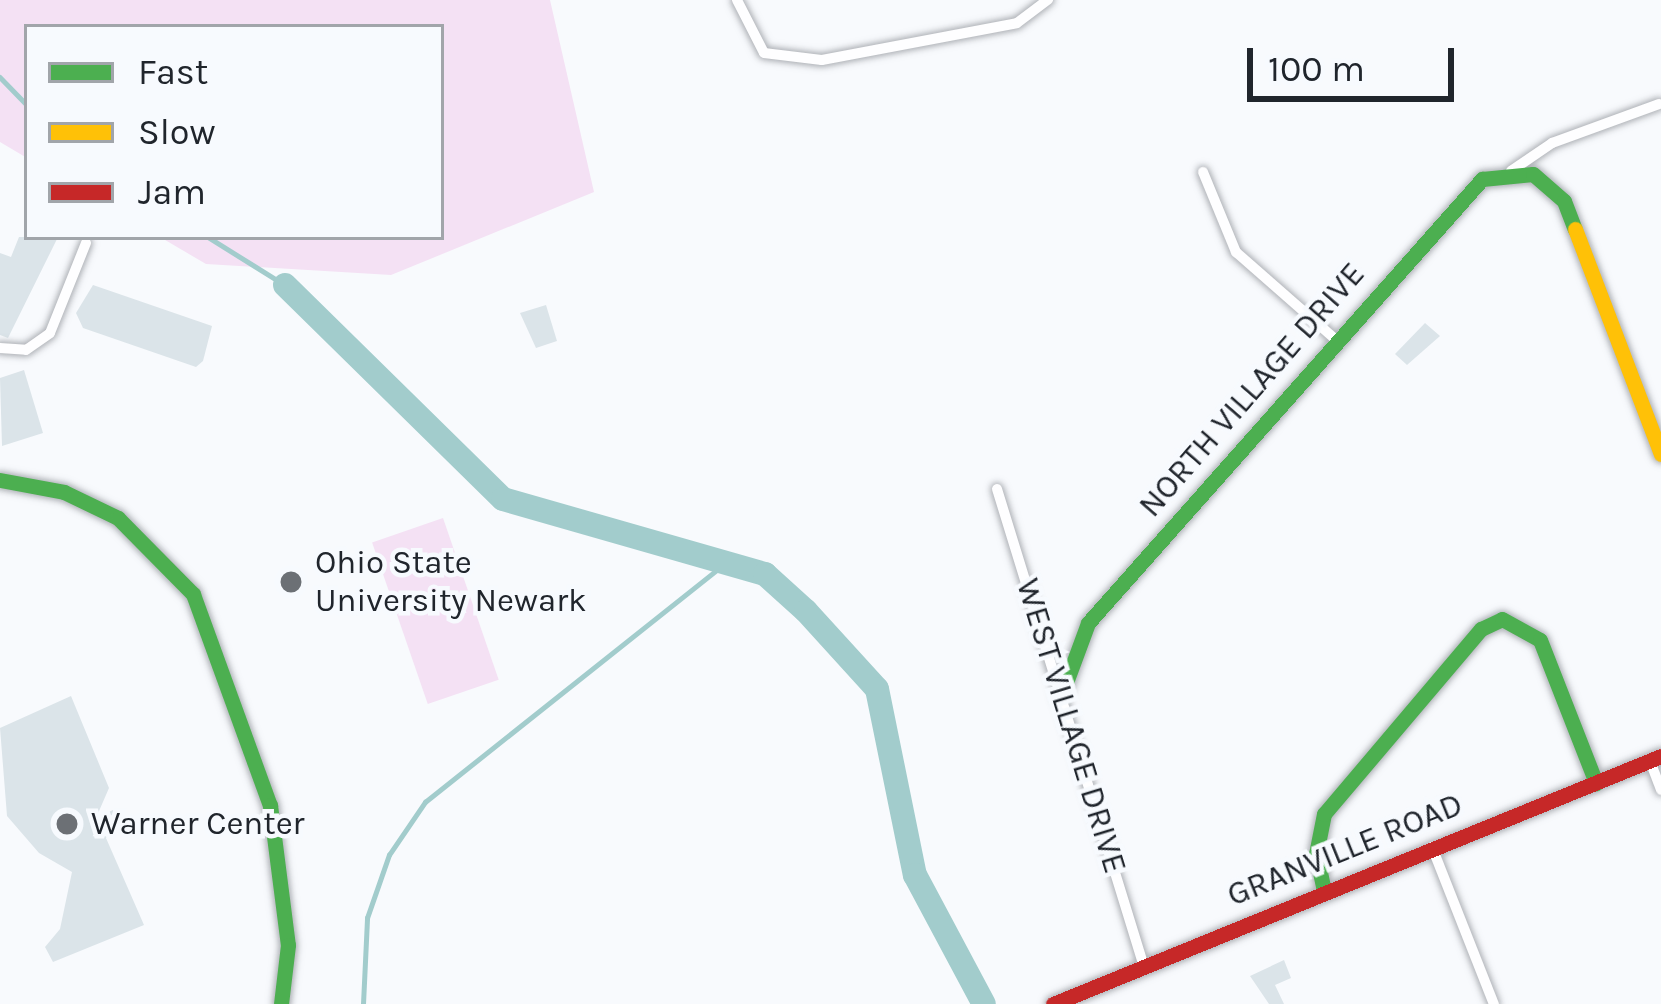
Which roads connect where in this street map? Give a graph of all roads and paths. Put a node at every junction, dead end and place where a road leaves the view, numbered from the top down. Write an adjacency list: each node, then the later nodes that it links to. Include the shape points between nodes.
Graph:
1 (737, 0): 2 (street, via 764,53 822,60 1018,23)
2 (1048, 0)
3 (1659, 104): 4 (street, via 1552,142)
4 (1511, 171): 7 (street, NORTH VILLAGE DRIVE, via 1455,201); 9 (street, via 1532,174 1564,201)
5 (1203, 172): 7 (street, via 1236,252)
6 (86, 243): 8 (street, via 50,333 26,350)
7 (1336, 340): 12 (street, NORTH VILLAGE DRIVE, via 1088,623)
8 (0, 348)
9 (1661, 454)
10 (0, 480): 19 (street, via 64,492 118,518 193,594 270,805 287,945)
11 (997, 489): 12 (street, WEST VILLAGE DRIVE)
12 (1061, 696): 18 (street, WEST VILLAGE DRIVE)
13 (1656, 758): 14 (street, GRANVILLE ROAD); 15 (street)
14 (1596, 782): 16 (street, GRANVILLE ROAD); 17 (street, via 1540,640 1502,619 1481,629 1324,814 1316,854)
15 (1661, 790)
16 (1432, 847): 17 (street, GRANVILLE ROAD); 21 (street)
17 (1324, 891): 18 (street, GRANVILLE ROAD)
18 (1143, 963): 20 (street, GRANVILLE ROAD)
19 (281, 1004)
20 (1053, 1004)
21 (1494, 1004)

